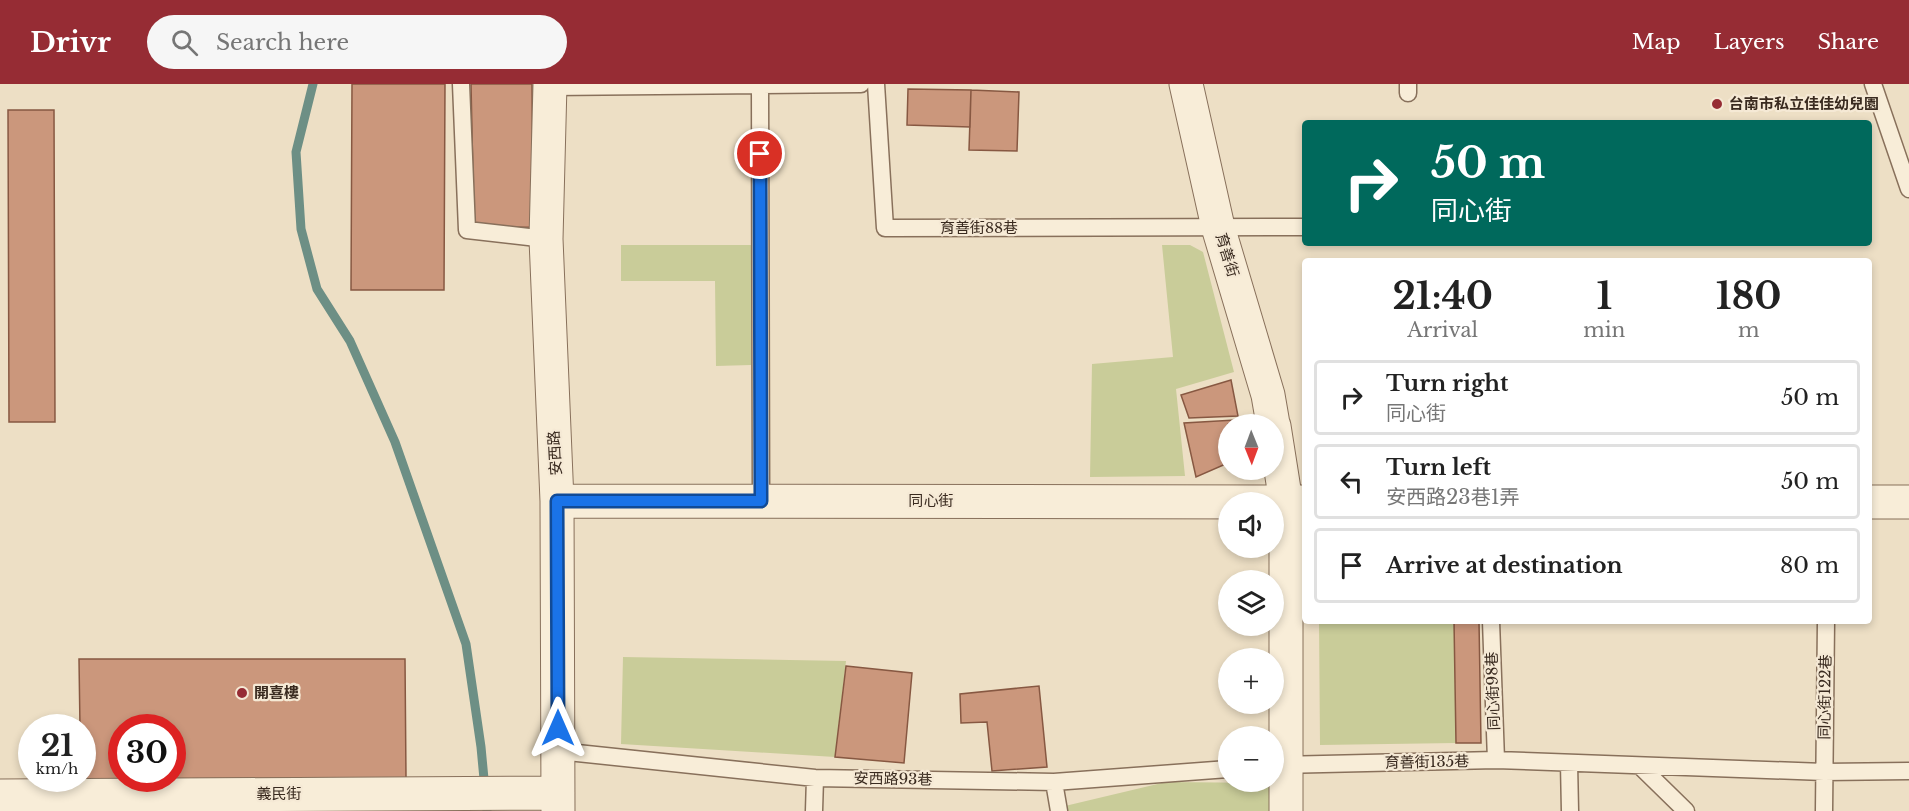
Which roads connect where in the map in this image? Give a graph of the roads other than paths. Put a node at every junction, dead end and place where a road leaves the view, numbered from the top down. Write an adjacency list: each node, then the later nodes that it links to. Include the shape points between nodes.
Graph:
1 (461, 84): 11 (lane, via 466,230)
2 (760, 84): 3 (lane); 7 (lane); 15 (lane)
3 (861, 84)
4 (876, 84): 10 (lane, 育善街88巷, via 885,228)
5 (1186, 84): 10 (street, 育善街)
6 (1873, 84): 8 (lane)
7 (550, 85): 11 (street, 安西路)
8 (1909, 189)
9 (1302, 226): 10 (lane)
10 (1218, 227): 12 (street, 育善街)
11 (546, 238): 14 (street, 安西路)
12 (1271, 414)
13 (1284, 462): 16 (street, 育善街)
14 (557, 501): 15 (street, 同心街); 22 (street, 安西路)
15 (761, 501): 16 (street, 同心街)
16 (1296, 502): 21 (street, 育善街)
17 (1872, 502): 18 (street)
18 (1909, 502)
19 (1491, 624): 23 (lane, 同心街98巷)
20 (1826, 624): 29 (lane, 同心街122巷)
21 (1282, 726)
22 (558, 751): 30 (lane, 安西路93巷); 34 (street, 安西路)
23 (1496, 760): 24 (lane, 育善街135巷); 25 (lane, 育善街135巷)
24 (1569, 763): 26 (lane, 育善街135巷); 38 (lane)
25 (1284, 765)
26 (1640, 766): 29 (lane, 育善街135巷); 39 (lane)
27 (1218, 770): 31 (lane, 安西路93巷)
28 (1909, 771): 29 (lane)
29 (1824, 772): 40 (lane, 同心街122巷)
30 (815, 778): 31 (lane, 安西路93巷); 35 (lane)
31 (1054, 782): 36 (lane)
32 (1283, 792): 37 (street, 育善街)
33 (0, 796): 34 (street, 義民街, via 482,793)
34 (558, 802)
35 (814, 811)
36 (1059, 811)
37 (1286, 811)
38 (1570, 811)
39 (1686, 811)
40 (1824, 811)

